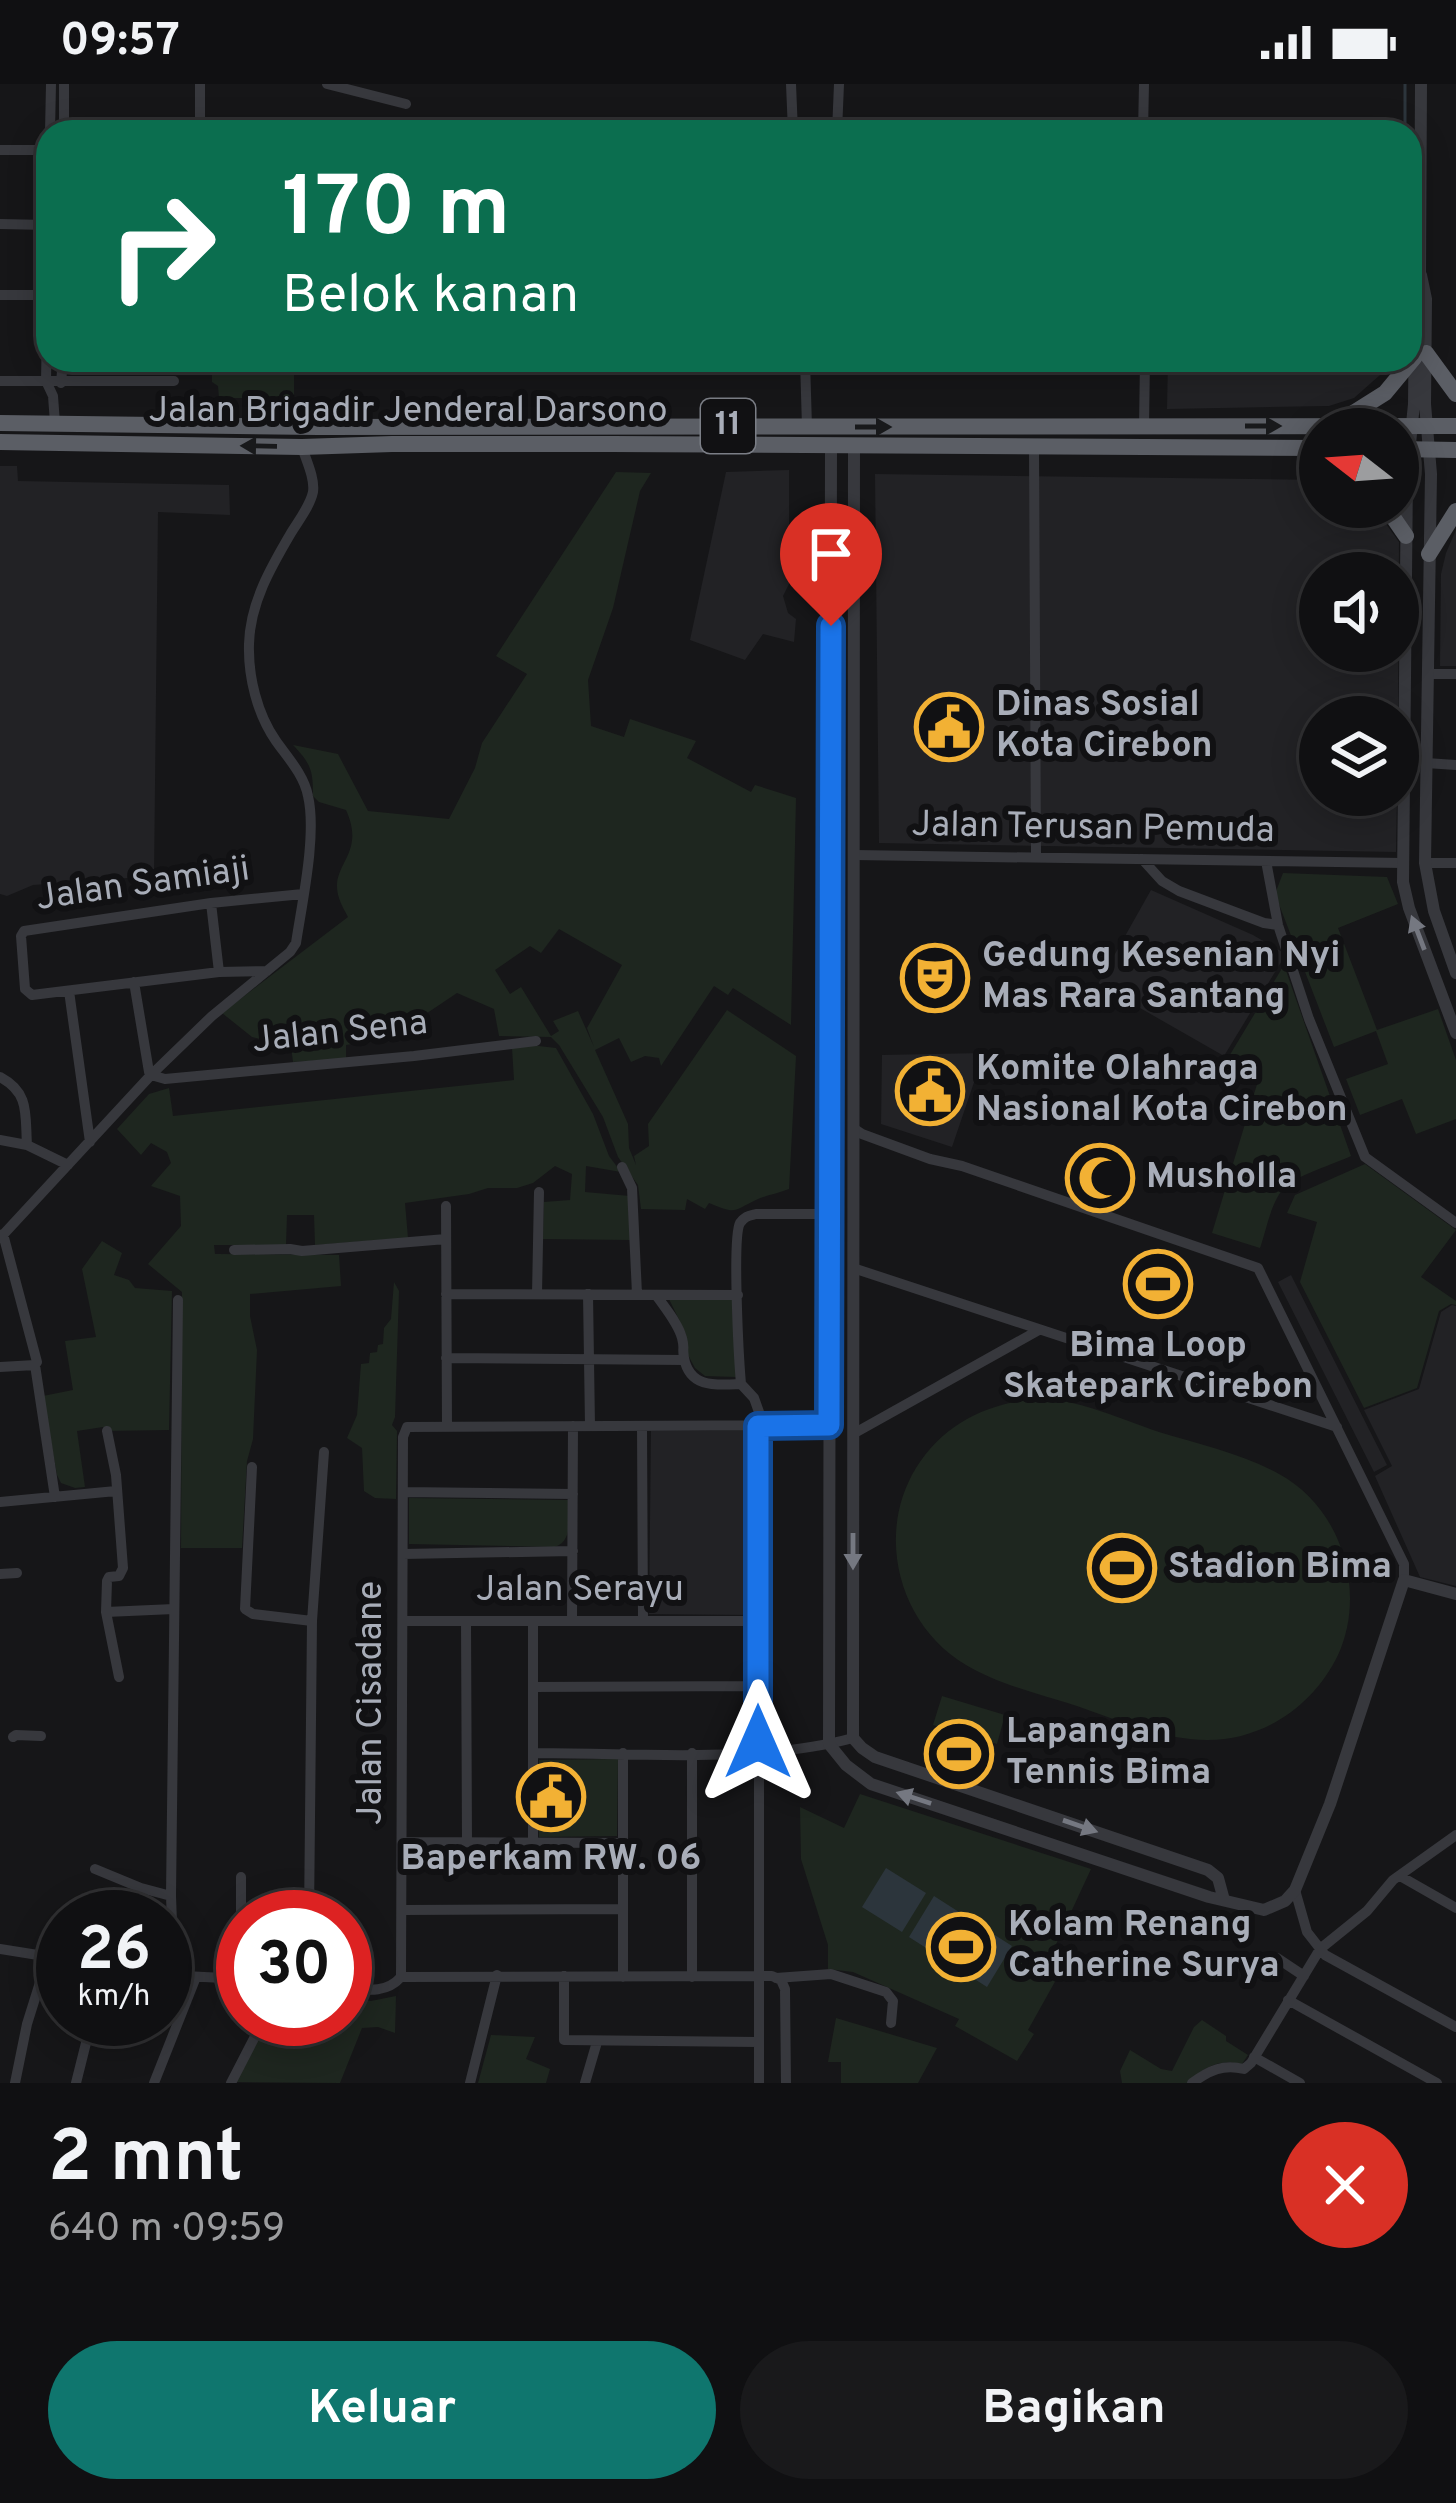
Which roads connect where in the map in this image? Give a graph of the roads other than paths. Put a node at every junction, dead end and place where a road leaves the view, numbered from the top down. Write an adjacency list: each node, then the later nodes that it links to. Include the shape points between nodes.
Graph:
1 (51, 84): 10 (street)
2 (64, 84): 11 (street)
3 (200, 84): 12 (street)
4 (327, 84): 9 (street)
5 (791, 84): 13 (street)
6 (839, 84): 14 (street)
7 (1144, 84): 15 (street)
8 (1421, 84): 16 (street)
9 (406, 104)
10 (50, 120)
11 (64, 120)
12 (200, 120)
13 (792, 120)
14 (838, 120)
15 (1142, 120)
16 (1421, 120)
17 (0, 150): 18 (street)
18 (36, 150)
19 (0, 224): 20 (street)
20 (36, 225)
21 (1422, 279): 24 (street)
22 (0, 295): 23 (street)
23 (36, 295)
24 (1422, 328)
25 (1422, 357): 36 (highway)
26 (46, 372): 33 (street)
27 (63, 372): 34 (street)
28 (805, 372): 46 (street)
29 (1144, 372): 43 (street)
30 (1404, 372): 38 (highway)
31 (1420, 372): 42 (street)
32 (0, 381): 33 (street)
33 (46, 381): 34 (street); 37 (street)
34 (63, 381): 35 (street); 37 (street)
35 (174, 381)
36 (1456, 394)
37 (53, 396): 40 (street)
38 (1361, 408)
39 (0, 423): 40 (highway, Jalan Brigadir Jenderal Darsono / 11)
40 (55, 423): 47 (highway, Jalan Brigadir Jenderal Darsono / 11)
41 (1299, 425): 44 (highway, Jalan Brigadir Jenderal Darsono / 11, one-way to 41)
42 (1419, 425): 45 (highway, Jalan Brigadir Jenderal Darsono / 11)
43 (1144, 426): 44 (highway, Jalan Brigadir Jenderal Darsono / 11); 46 (highway, Jalan Brigadir Jenderal Darsono / 11, one-way to 43)
44 (1184, 426): 53 (highway)
45 (1456, 426)
46 (807, 427): 47 (highway, Jalan Brigadir Jenderal Darsono / 11)
47 (522, 435): 49 (highway, Jalan Brigadir Jenderal Darsono / 11); 51 (highway, Jalan Brigadir Jenderal Darsono / 11)
48 (0, 442): 51 (highway, Jalan Brigadir Jenderal Darsono / 11, one-way to 48)
49 (831, 446): 50 (highway, Jalan Brigadir Jenderal Darsono / 11); 70 (street)
50 (854, 446): 52 (highway, Jalan Brigadir Jenderal Darsono / 11); 71 (street)
51 (302, 447): 78 (street, via 312,496 264,584 249,644 263,718 308,791)
52 (1034, 447): 53 (highway, Jalan Brigadir Jenderal Darsono / 11); 72 (street)
53 (1183, 447): 54 (highway, Jalan Brigadir Jenderal Darsono / 11)
54 (1299, 448)
55 (1419, 449): 56 (highway)
56 (1456, 450)
57 (1419, 458): 62 (street, via 1431,474)
58 (1456, 511): 62 (highway)
59 (1400, 528): 61 (highway)
60 (1407, 528): 61 (street)
61 (1406, 536): 65 (street)
62 (1429, 554): 64 (street)
63 (1456, 674): 64 (street)
64 (1427, 678): 65 (street); 66 (street)
65 (1405, 682): 69 (street)
66 (1426, 764): 67 (street); 68 (street)
67 (1456, 765)
68 (1426, 828): 69 (street); 76 (street)
69 (1403, 829): 75 (street)
70 (831, 855): 71 (street); 90 (street)
71 (854, 855): 72 (street, Jalan Terusan Pemuda); 91 (street)
72 (1036, 858): 73 (street, Jalan Terusan Pemuda)
73 (1142, 859): 74 (street, Jalan Terusan Pemuda); 80 (street, via 1179,891)
74 (1266, 861): 75 (street, Jalan Terusan Pemuda); 80 (street)
75 (1403, 863): 76 (street); 86 (street, one-way to 75, via 1408,908)
76 (1425, 863): 77 (street); 83 (street)
77 (1456, 863)
78 (303, 894): 79 (street, Jalan Samiaji); 81 (street, via 293,949)
79 (211, 903): 82 (street); 85 (street, Jalan Samiaji, via 24,931 29,994)
80 (1278, 925): 100 (street, via 1365,1157)
81 (267, 971): 82 (street); 88 (street)
82 (219, 972): 84 (street)
83 (1456, 973)
84 (134, 982): 85 (street); 88 (street)
85 (69, 991): 93 (street)
86 (1456, 1033)
87 (536, 1041): 88 (street, Jalan Sena, via 177,1079)
88 (151, 1075): 93 (street)
89 (0, 1077): 94 (street, via 24,1099)
90 (830, 1127): 91 (street); 99 (street)
91 (853, 1128): 104 (street); 126 (street, via 1258,1268)
92 (0, 1141): 94 (street)
93 (90, 1142): 95 (street)
94 (27, 1145): 95 (street)
95 (68, 1166): 101 (street)
96 (622, 1167): 109 (street, via 636,1214)
97 (538, 1192): 107 (street)
98 (446, 1206): 102 (street)
99 (830, 1214): 105 (street); 111 (street, via 756,1214 740,1222)
100 (1456, 1223)
101 (2, 1236): 117 (street)
102 (446, 1239): 103 (street); 106 (street)
103 (235, 1250)
104 (853, 1268): 105 (street); 113 (street); 128 (street)
105 (830, 1269): 120 (street)
106 (446, 1294): 107 (street); 114 (street)
107 (537, 1294): 108 (street)
108 (587, 1294): 109 (street); 115 (street)
109 (637, 1294): 110 (street)
110 (656, 1294): 111 (street); 116 (street, via 682,1335)
111 (738, 1294): 119 (street)
112 (178, 1300): 143 (street)
113 (1040, 1330): 126 (street); 128 (street)
114 (446, 1358): 115 (street); 121 (street)
115 (589, 1359): 116 (street); 123 (street)
116 (684, 1360): 119 (street, via 701,1383)
117 (35, 1365): 118 (street); 135 (street)
118 (0, 1367)
119 (741, 1384): 125 (street, via 757,1406)
120 (829, 1425): 125 (street); 129 (street)
121 (447, 1426): 122 (street); 133 (street, Jalan Cisadane, via 405,1431)
122 (573, 1426): 123 (street); 134 (street)
123 (590, 1426): 124 (street)
124 (642, 1426): 125 (street); 150 (street)
125 (758, 1426): 151 (street)
126 (1337, 1427): 141 (street, via 1404,1564)
127 (107, 1431): 132 (street)
128 (853, 1434): 129 (street); 157 (street, one-way to 157)
129 (829, 1450): 158 (street)
130 (324, 1453): 145 (street)
131 (252, 1467): 145 (street, via 245,1609)
132 (116, 1491): 135 (street); 144 (street, via 123,1568 106,1581)
133 (403, 1492): 134 (street); 138 (street, Jalan Cisadane)
134 (573, 1494): 137 (street)
135 (55, 1497): 136 (street)
136 (0, 1502)
137 (572, 1551): 138 (street); 149 (street)
138 (403, 1554): 146 (street, Jalan Cisadane)
139 (17, 1573): 140 (street)
140 (0, 1574)
141 (1404, 1580): 142 (street); 176 (street)
142 (1456, 1594)
143 (174, 1609): 144 (street); 173 (street)
144 (106, 1612): 152 (street)
145 (312, 1621): 175 (street)
146 (403, 1621): 147 (street, Jalan Serayu); 165 (street, Jalan Cisadane)
147 (466, 1621): 148 (street, Jalan Serayu); 166 (street)
148 (533, 1621): 149 (street, Jalan Serayu); 154 (street)
149 (572, 1621): 150 (street, Jalan Serayu)
150 (643, 1621): 151 (street, Jalan Serayu)
151 (758, 1621): 153 (street)
152 (119, 1677)
153 (758, 1686): 154 (street); 162 (street)
154 (533, 1687): 159 (street)
155 (41, 1736): 156 (street)
156 (13, 1737)
157 (854, 1738): 158 (street); 171 (street, one-way to 171, via 874,1757)
158 (829, 1744): 162 (street); 177 (street, one-way to 158, via 871,1784)
159 (533, 1753): 160 (street); 164 (street)
160 (623, 1753): 161 (street); 167 (street)
161 (692, 1753): 162 (street); 194 (street)
162 (758, 1753): 188 (street)
163 (1456, 1834): 169 (street)
164 (533, 1841): 166 (street); 167 (street)
165 (402, 1842): 166 (street); 181 (street, Jalan Cisadane)
166 (466, 1842)
167 (623, 1843): 180 (street)
168 (95, 1869): 172 (street)
169 (1400, 1876): 179 (street); 183 (street)
170 (241, 1877): 174 (street)
171 (1218, 1878): 177 (street); 178 (street)
172 (151, 1890)
173 (171, 1890)
174 (241, 1890)
175 (309, 1890)
176 (1295, 1891): 178 (street, via 1264,1910); 183 (street)
177 (1209, 1897): 178 (street)
178 (1224, 1900)
179 (1456, 1908)
180 (623, 1909): 181 (street); 193 (street)
181 (402, 1910): 192 (street, Jalan Cisadane)
182 (0, 1949): 184 (street)
183 (1320, 1949): 189 (street); 201 (street)
184 (36, 1955)
185 (1276, 1958): 189 (street)
186 (497, 1975): 187 (street); 192 (street); 211 (street)
187 (564, 1976): 193 (street); 202 (street, via 564,2040)
188 (758, 1976): 194 (street); 196 (street); 203 (street)
189 (1304, 1976): 199 (street)
190 (192, 1977): 191 (street)
191 (196, 1977): 195 (street); 209 (street)
192 (401, 1977): 197 (street)
193 (623, 1977): 194 (street)
194 (692, 1977)
195 (216, 1978)
196 (776, 1978): 200 (street, via 825,1973 886,1992); 214 (street, via 785,1989)
197 (372, 1989)
198 (36, 1995): 207 (street)
199 (1288, 2000): 206 (street); 217 (street)
200 (891, 2023)
201 (1456, 2027)
202 (597, 2042): 203 (street); 212 (street)
203 (758, 2042): 213 (street)
204 (85, 2046): 208 (street)
205 (250, 2046): 210 (street)
206 (1254, 2057): 215 (street, via 1244,2069 1227,2066); 216 (street)
207 (15, 2083)
208 (76, 2083)
209 (156, 2083)
210 (231, 2083)
211 (470, 2083)
212 (585, 2083)
213 (759, 2083)
214 (786, 2083)
215 (1192, 2083)
216 (1300, 2083)
217 (1437, 2083)

